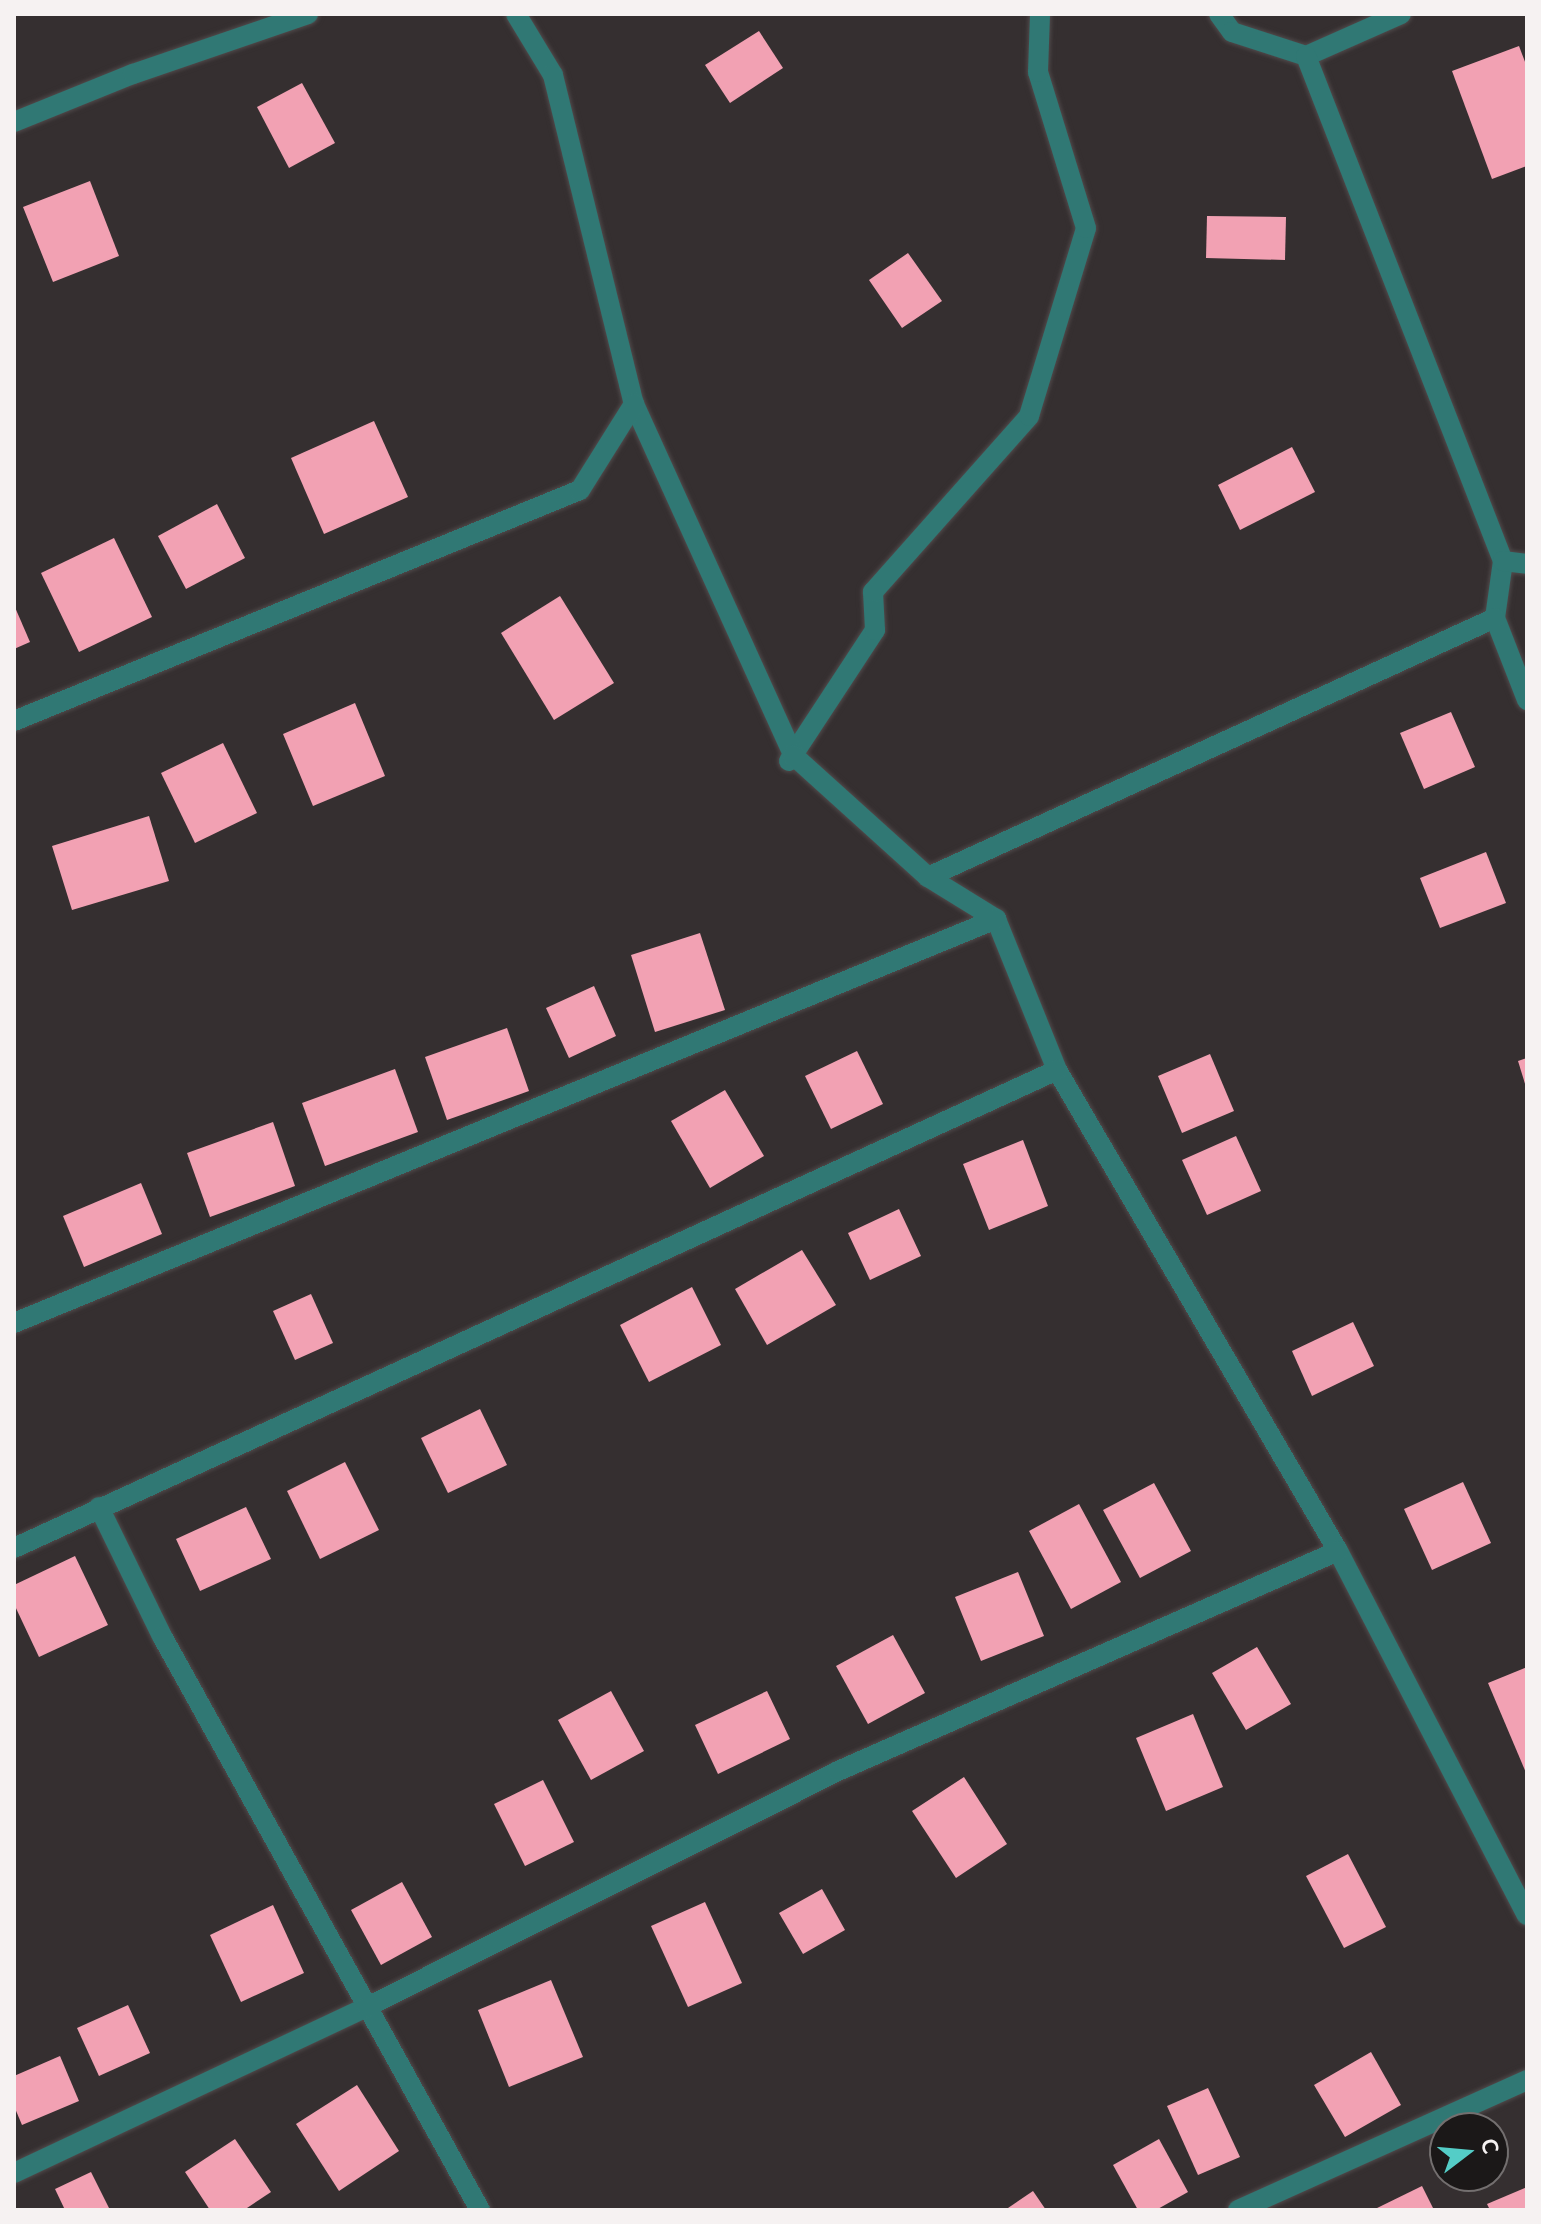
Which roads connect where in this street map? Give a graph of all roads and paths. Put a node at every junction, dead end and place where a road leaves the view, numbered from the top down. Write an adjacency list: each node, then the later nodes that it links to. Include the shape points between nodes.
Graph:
1 (308, 14): 7 (street, via 133,74)
2 (516, 14): 8 (street, via 553,75)
3 (1040, 14): 14 (street, via 1038,72 1086,228 1029,416 873,592 875,630)
4 (1219, 14): 6 (street, via 1232,32)
5 (1401, 14): 6 (street)
6 (1306, 56): 9 (street)
7 (14, 122)
8 (634, 404): 13 (street, via 580,490); 14 (street)
9 (1503, 561): 10 (street); 11 (street)
10 (1527, 564)
11 (1495, 618): 12 (street); 15 (street)
12 (1527, 700)
13 (14, 721)
14 (791, 758): 15 (street)
15 (928, 877): 16 (street)
16 (996, 919): 17 (street); 18 (street)
17 (1057, 1070): 19 (street); 21 (street)
18 (14, 1323)
19 (99, 1507): 20 (street); 23 (street, via 162,1636)
20 (14, 1548)
21 (1338, 1551): 22 (street); 23 (street, via 838,1771)
22 (1527, 1915)
23 (367, 2007): 25 (street); 26 (street)
24 (1527, 2080): 27 (street)
25 (14, 2173)
26 (480, 2210)
27 (1238, 2210)

